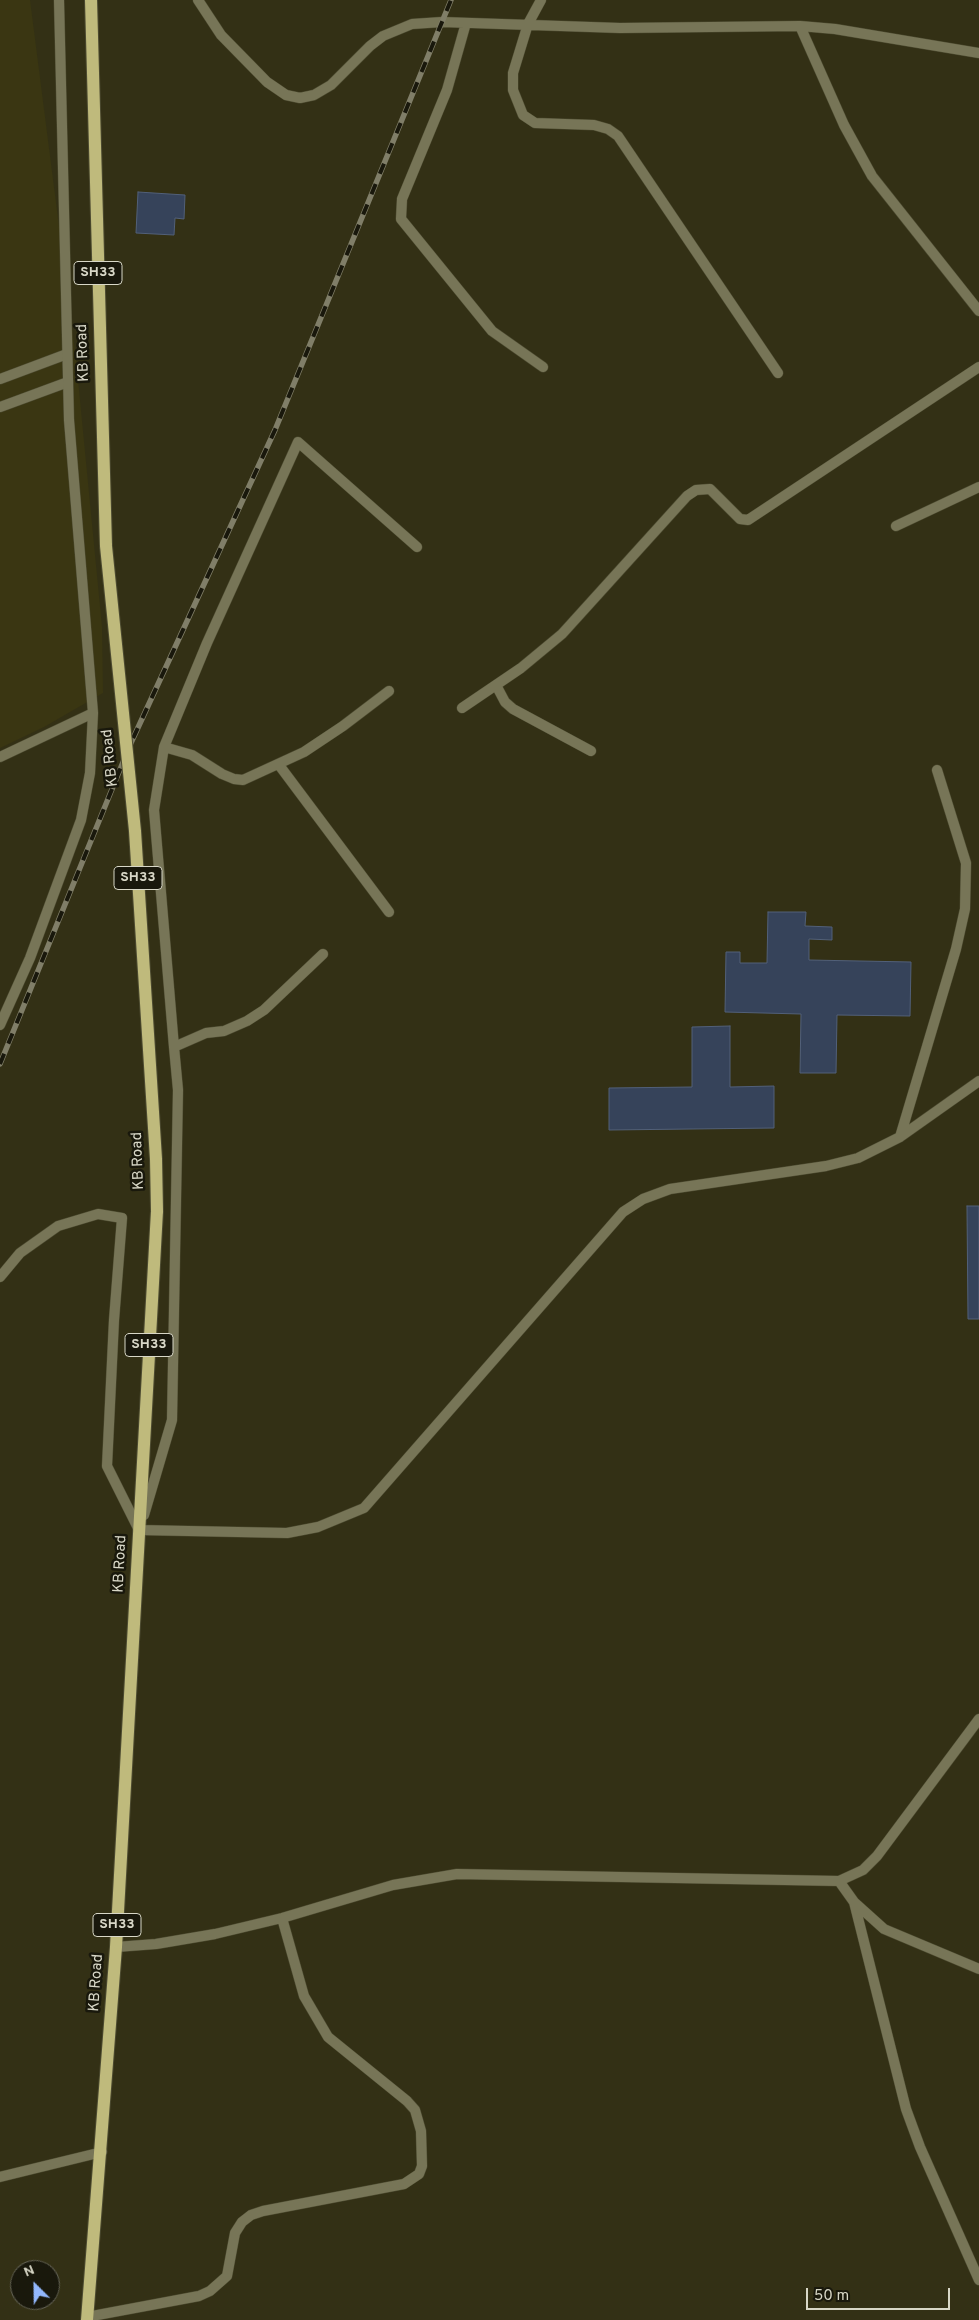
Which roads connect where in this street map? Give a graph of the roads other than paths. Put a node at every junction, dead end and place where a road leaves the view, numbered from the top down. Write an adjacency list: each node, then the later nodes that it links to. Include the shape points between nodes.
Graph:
1 (59, 0): 10 (street)
2 (91, 0): 36 (main road, KB Road / SH33, bridge, via 106,546 135,832 156,1159 157,1211)
3 (198, 0): 5 (street, via 221,35 267,82 286,95 300,98 314,95 331,85 370,46 395,29 412,24)
4 (541, 0): 6 (street)
5 (466, 23): 6 (street); 11 (street, via 447,90 402,199 401,219 492,331)
6 (528, 24): 7 (street, via 620,28); 13 (street, via 514,73 513,90 523,115 535,123 594,125 618,136)
7 (800, 26): 8 (street); 9 (street, via 844,125 872,176)
8 (979, 53)
9 (979, 312)
10 (68, 354): 14 (street); 15 (street)
11 (543, 367)
12 (979, 367): 20 (street, via 748,520 740,519 710,489 696,490 687,496 562,634)
13 (778, 373)
14 (0, 379)
15 (68, 382): 16 (street); 23 (street)
16 (0, 407)
17 (979, 487): 18 (street)
18 (896, 526)
19 (417, 547): 24 (street, via 298,442)
20 (496, 686): 22 (street); 25 (street, via 513,709)
21 (389, 691): 27 (street, via 325,738)
22 (462, 708)
23 (93, 713): 26 (street); 31 (street, via 90,773 81,820 30,958)
24 (164, 747): 27 (street, via 192,755 234,779 243,780); 32 (street, via 154,810)
25 (591, 751)
26 (0, 757)
27 (279, 765): 29 (street)
28 (937, 770): 34 (street, via 966,863 965,909 956,950)
29 (389, 912)
30 (323, 954): 32 (street, via 264,1010 247,1021)
31 (0, 1024)
32 (174, 1047): 36 (street, via 178,1090 172,1420)
33 (979, 1081): 34 (street)
34 (900, 1137): 36 (street, via 858,1158 826,1166 670,1189 643,1199 623,1212 364,1508 318,1527 287,1533)
35 (0, 1277): 36 (street, via 20,1253 58,1226 98,1214 122,1218 107,1466)
36 (139, 1530): 41 (main road, KB Road / SH33)
37 (979, 1719): 38 (street, via 877,1856 863,1870)
38 (839, 1881): 39 (street); 40 (street, via 457,1874 393,1886)
39 (854, 1902): 42 (street, via 884,1929); 45 (street, via 906,2108)
40 (282, 1918): 41 (street, via 193,1938); 46 (street, via 304,1996 313,2016 328,2037 408,2100 415,2110 421,2131 422,2166 418,2174 404,2184 251,2215 235,2234 226,2276 210,2291)
41 (116, 1947): 43 (main road, KB Road / SH33)
42 (979, 1969)
43 (102, 2152): 44 (street); 46 (main road, KB Road / SH33)
44 (0, 2177)
45 (979, 2280)
46 (87, 2319)

